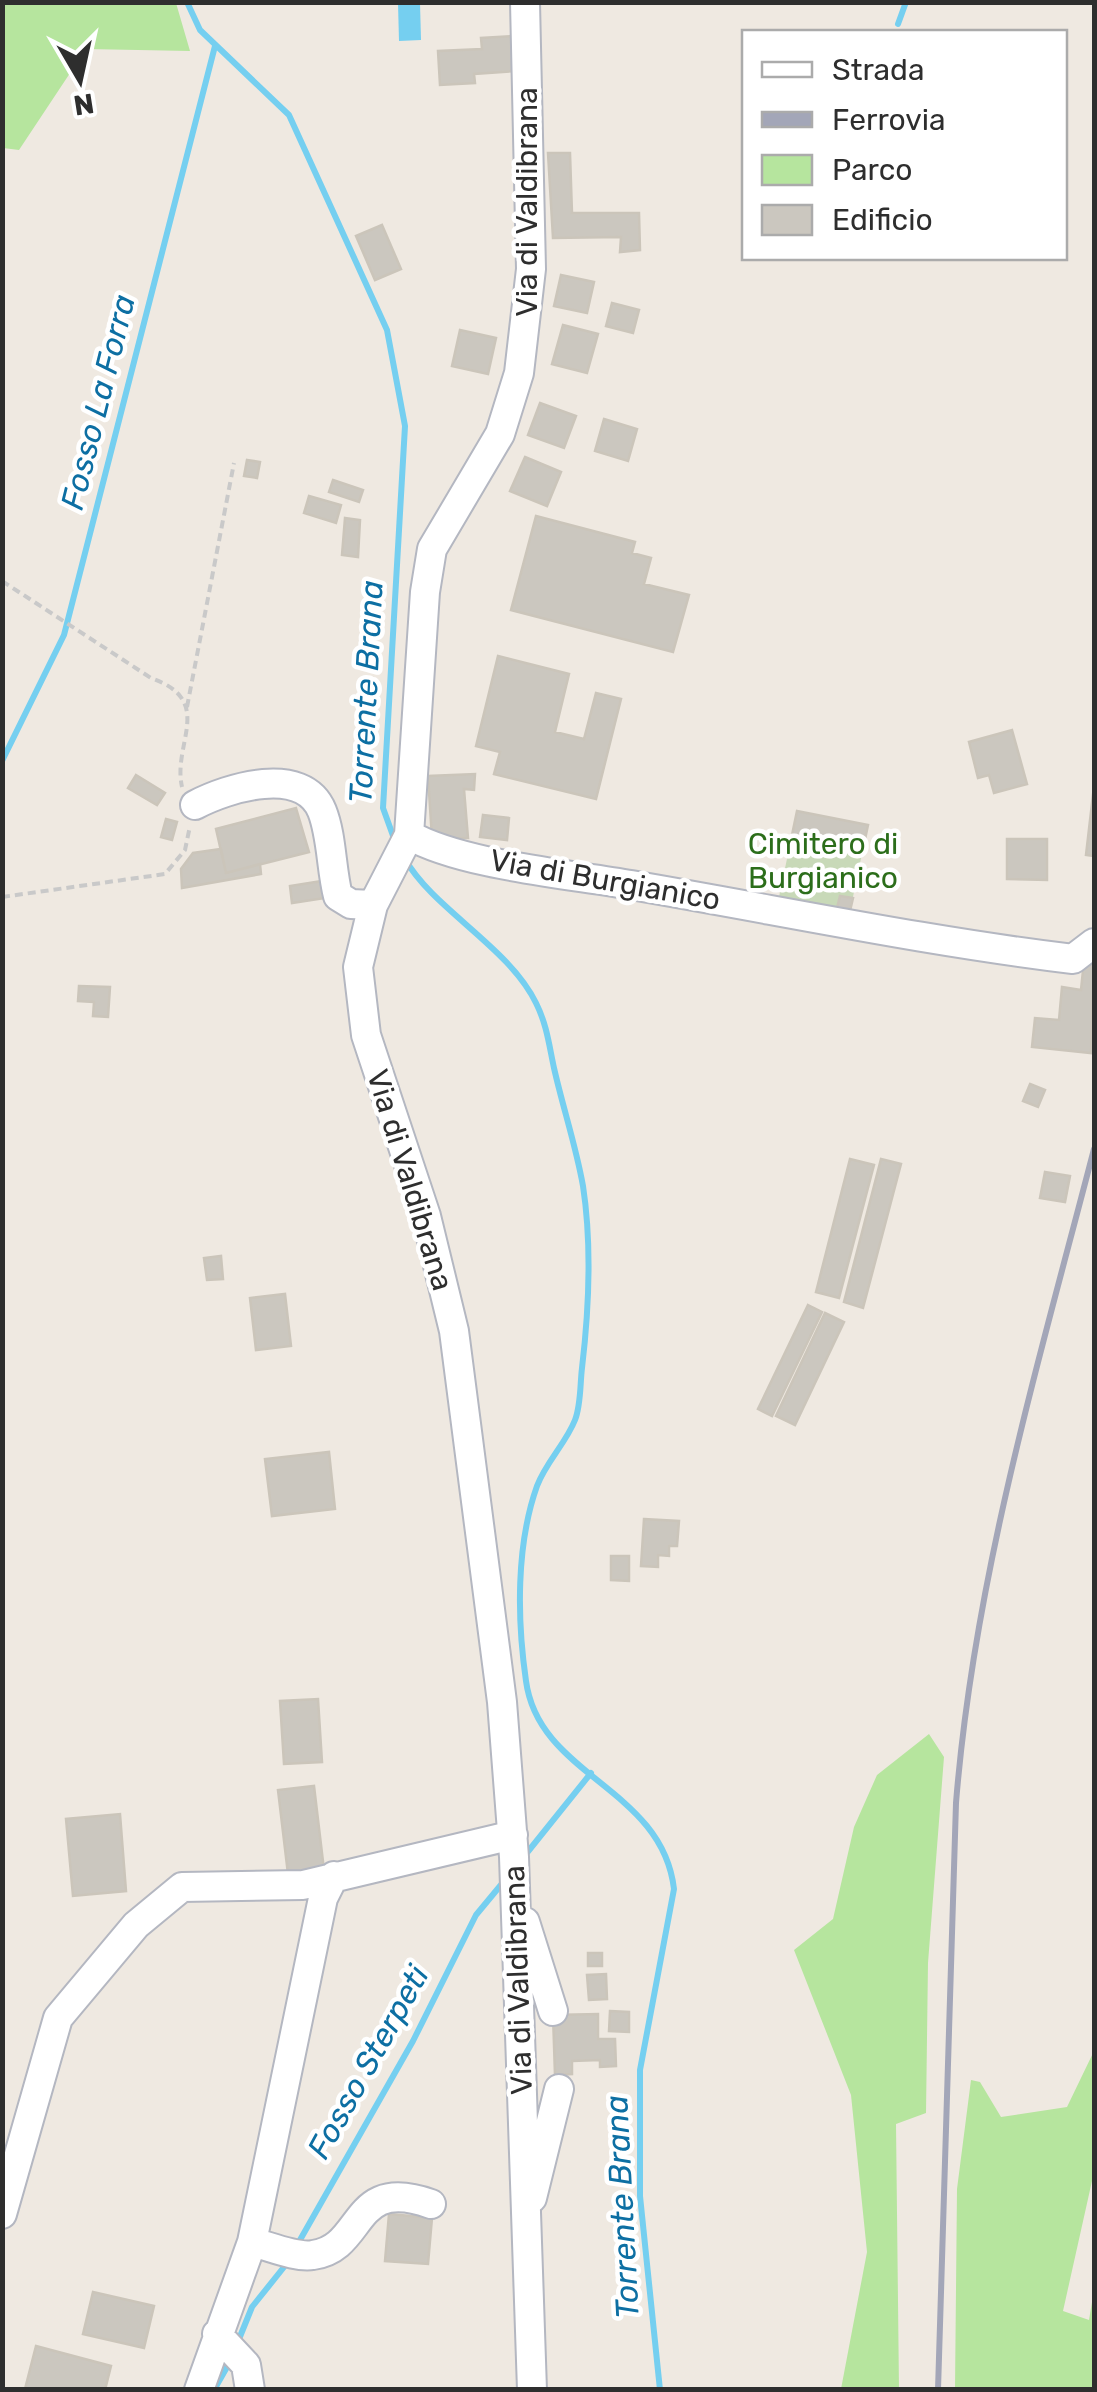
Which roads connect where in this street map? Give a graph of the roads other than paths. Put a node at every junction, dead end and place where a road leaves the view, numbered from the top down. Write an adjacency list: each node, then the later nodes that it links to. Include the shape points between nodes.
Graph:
1 (526, 2): 3 (street, Via di Valdibrana, via 526,327 500,434 432,549)
2 (194, 805): 4 (street, via 274,783 313,796 323,812 338,896)
3 (407, 840): 4 (street, Via di Valdibrana); 5 (street, Via di Burgianico, via 533,868 1072,959)
4 (373, 905): 6 (street, Via di Valdibrana, via 362,940 360,1003 454,1331)
5 (1094, 943)
6 (512, 1835): 7 (street); 8 (street, Via di Valdibrana)
7 (334, 1876): 12 (street, via 303,1885 182,1887 136,1925 58,2018); 14 (street, via 323,1898)
8 (515, 1892): 9 (street); 13 (street, Via di Valdibrana)
9 (553, 2010)
10 (559, 2088): 13 (street)
11 (431, 2204): 14 (street, via 403,2195 374,2202 333,2248 312,2256)
12 (2, 2214)
13 (526, 2218): 18 (street, Via di Valdibrana)
14 (252, 2242): 15 (street)
15 (217, 2334): 16 (street); 17 (street, via 246,2365)
16 (199, 2390)
17 (250, 2390)
18 (532, 2390)

